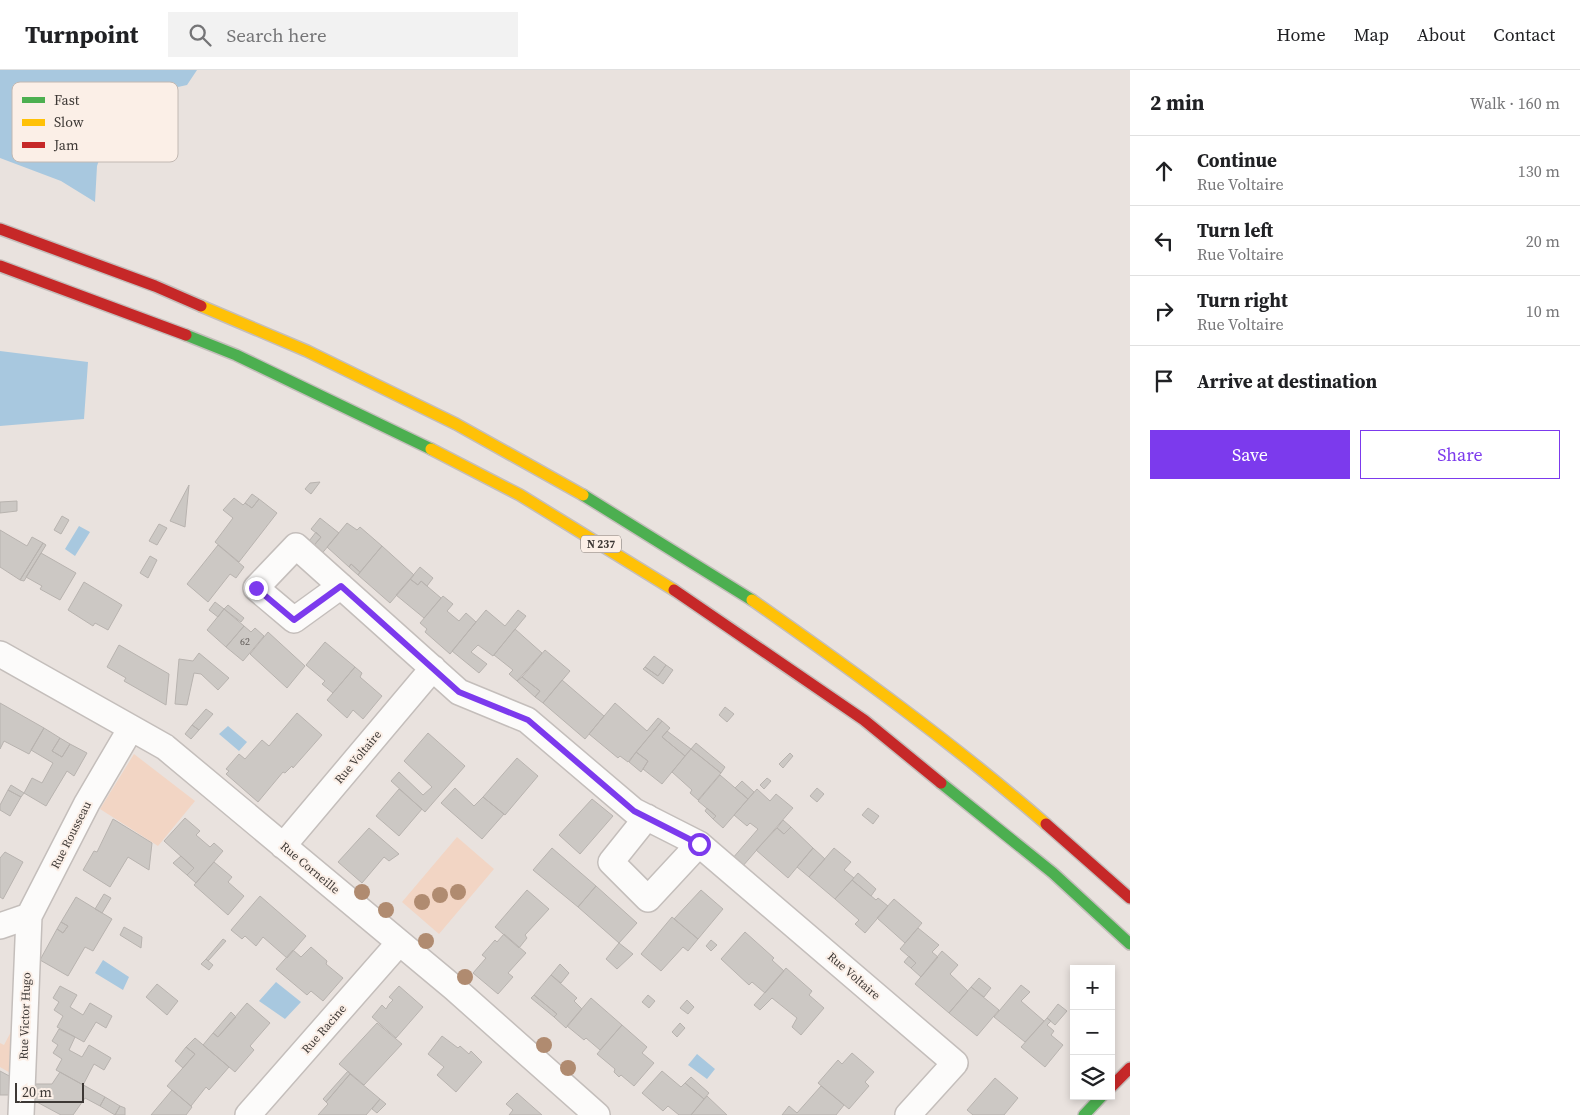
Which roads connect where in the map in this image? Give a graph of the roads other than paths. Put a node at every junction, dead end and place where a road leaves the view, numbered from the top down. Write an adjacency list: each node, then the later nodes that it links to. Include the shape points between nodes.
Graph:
1 (0, 229): 10 (main road, N 237, via 75,254 279,337 457,423 584,494 724,581 825,649 944,738 1073,845)
2 (0, 266): 15 (main road, N 237, via 236,355 390,428 536,504 648,572 864,720 1053,873)
3 (341, 586): 5 (street, Rue Voltaire)
4 (0, 654): 6 (street, Rue Corneille)
5 (433, 668): 7 (street, Rue Voltaire, via 459,692 528,720 634,811); 9 (street, Rue Voltaire)
6 (131, 728): 9 (street, Rue Corneille, via 165,747); 11 (street, Rue Rousseau, via 87,803)
7 (647, 817): 8 (street, Rue Voltaire); 8 (street, via 611,862 648,899)
8 (699, 844): 23 (street, Rue Voltaire, via 955,1063)
9 (283, 846): 14 (street, Rue Corneille)
10 (1130, 898)
11 (29, 916): 12 (street); 16 (street, Rue Victor Hugo)
12 (0, 926)
13 (0, 939): 16 (street)
14 (399, 943): 21 (street, Rue Racine); 22 (street, Rue Corneille)
15 (1130, 944)
16 (27, 955): 20 (street, Rue Victor Hugo)
17 (1130, 1068): 18 (main road)
18 (1115, 1083)
19 (1098, 1100): 24 (main road)
20 (20, 1115)
21 (248, 1115)
22 (597, 1115)
23 (908, 1115)
24 (1084, 1115)

